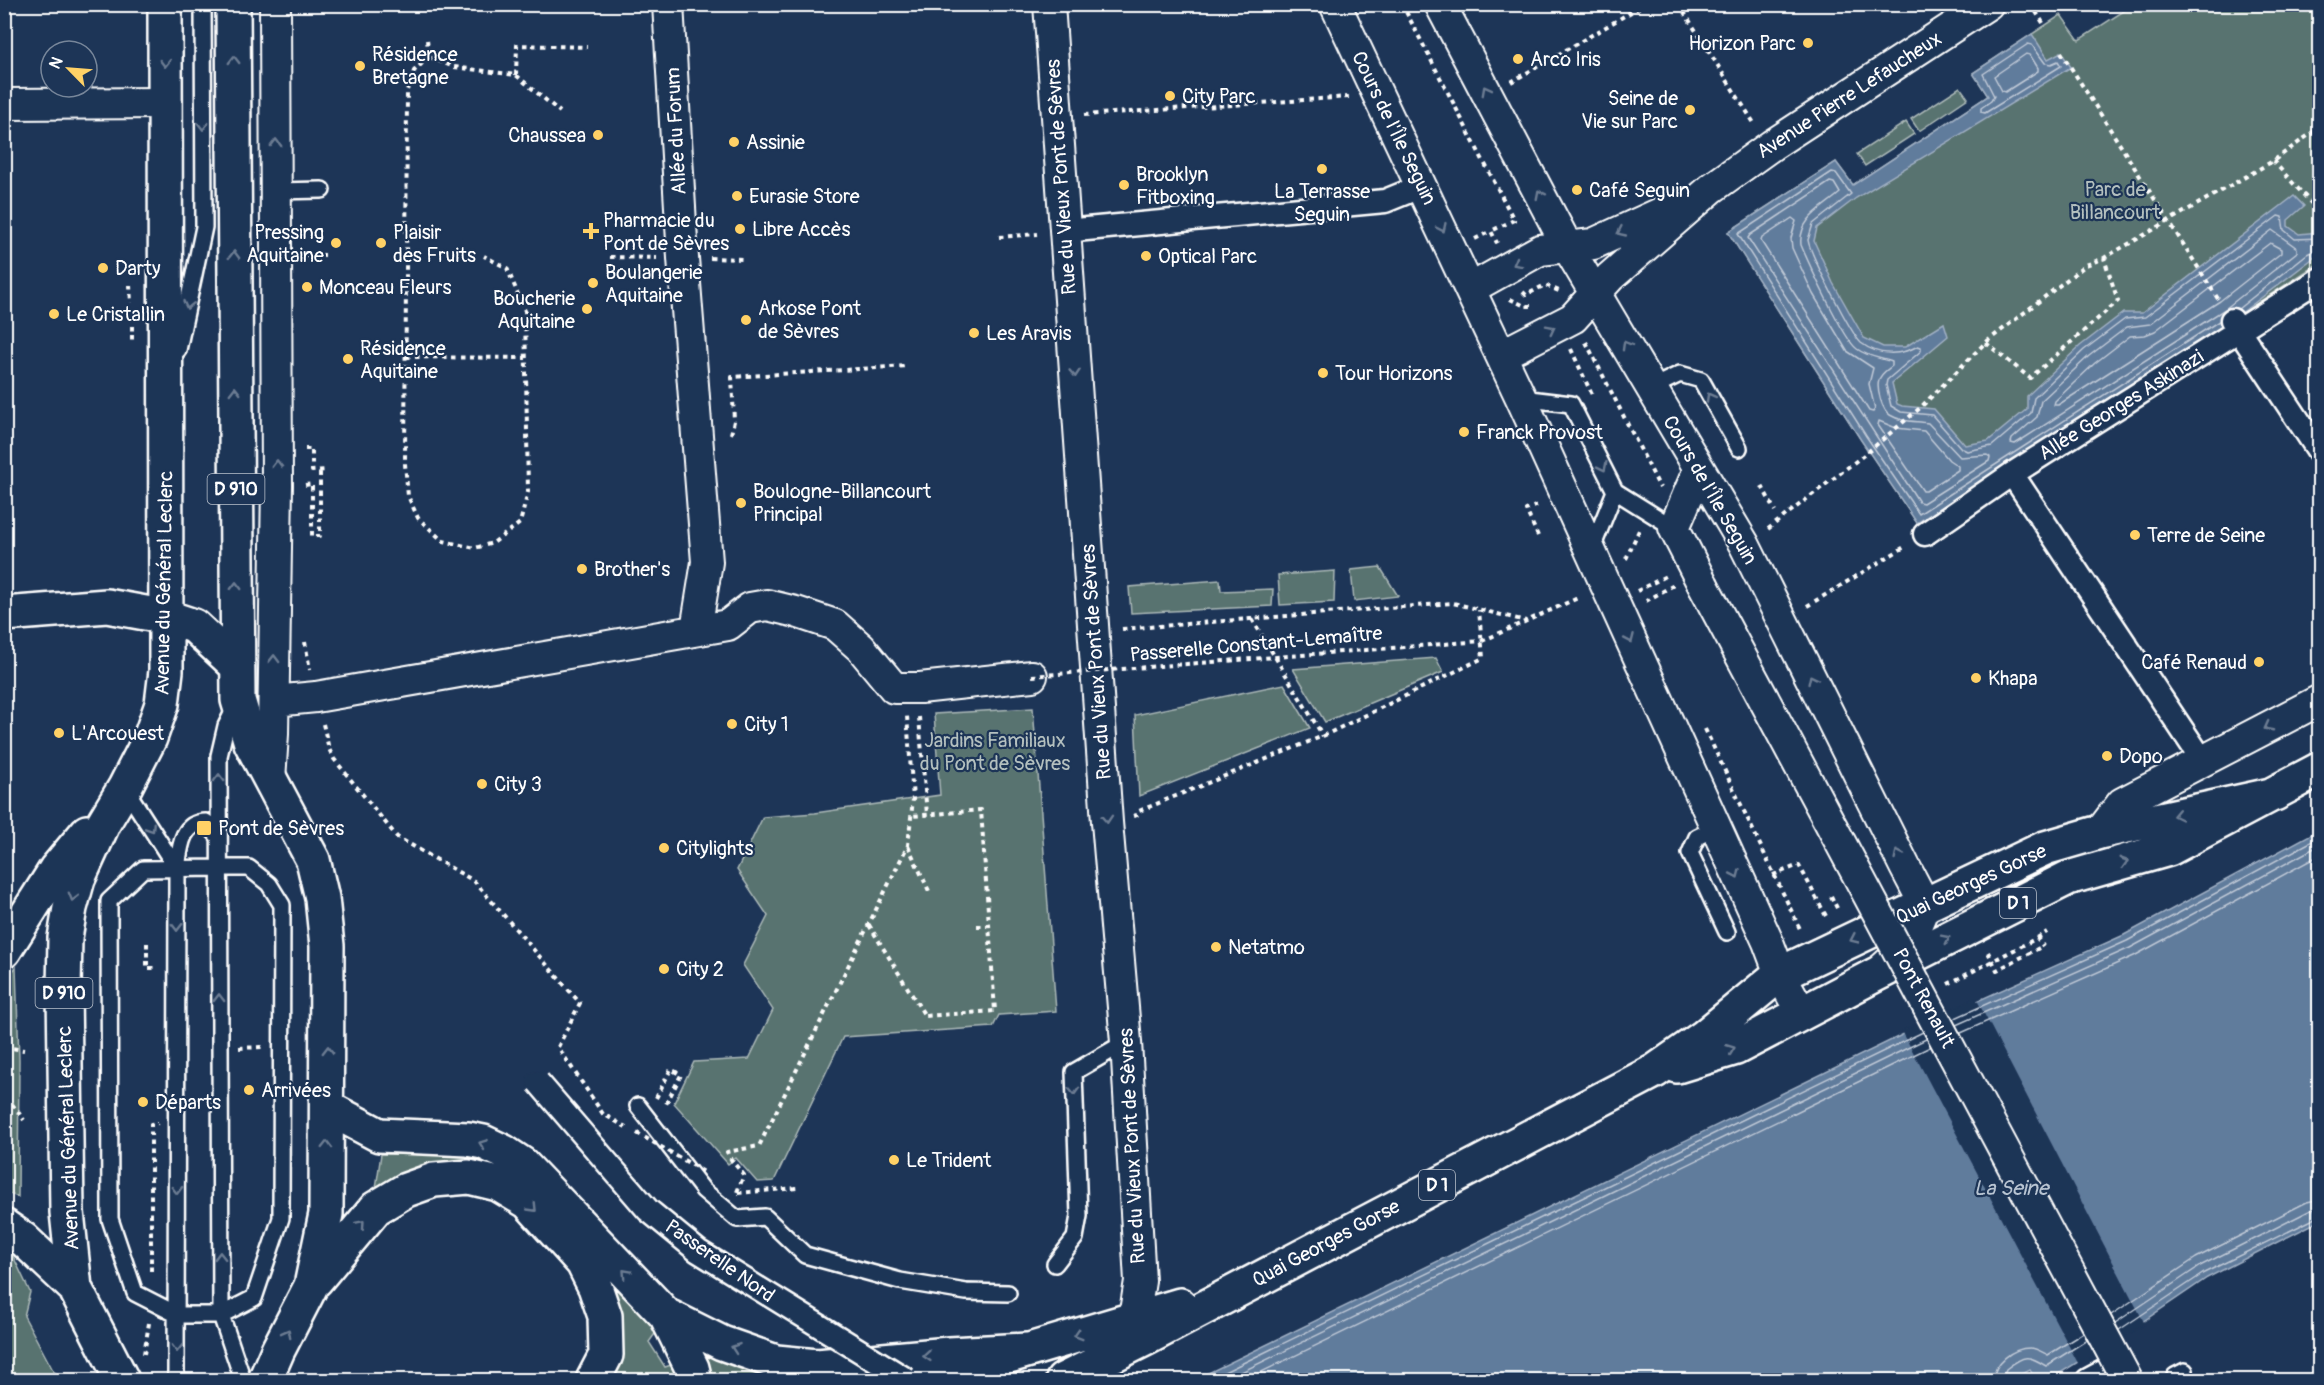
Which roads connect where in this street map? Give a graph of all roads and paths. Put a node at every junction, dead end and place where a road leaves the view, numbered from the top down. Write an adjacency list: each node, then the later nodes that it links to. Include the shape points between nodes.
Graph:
1 (165, 4): 22 (main road, Avenue du Général Leclerc / D 910, one-way to 22)
2 (203, 4): 61 (lane, one-way to 61, via 204,227)
3 (233, 4): 96 (main road, D 910, one-way to 3)
4 (275, 4): 32 (street, one-way to 4)
5 (668, 4): 92 (street, Allée du Forum, via 707,562)
6 (1049, 4): 25 (street, Rue du Vieux Pont de Sèvres)
7 (1335, 4): 29 (street, Cours de l'Île Seguin)
8 (1402, 4): 35 (path, via 1514,220)
9 (1440, 4): 40 (street, Cours de l'Île Seguin, one-way to 9)
10 (1646, 4): 20 (path)
11 (1988, 4): 27 (street, Avenue Pierre Lefaucheux)
12 (2031, 4): 14 (path)
13 (1679, 5): 27 (path)
14 (2045, 26)
15 (427, 40): 18 (path)
16 (587, 47): 19 (path, via 518,45)
17 (2061, 51): 34 (path)
18 (429, 57): 19 (path, via 454,67); 56 (path, via 414,71 407,90)
19 (516, 75): 24 (path)
20 (1518, 78)
21 (1355, 96): 25 (path)
22 (165, 103): 23 (street); 61 (main road, Avenue du Général Leclerc / D 910)
23 (4, 104)
24 (560, 112)
25 (1056, 117): 36 (street, Rue du Vieux Pont de Sèvres)
26 (2319, 127): 28 (path)
27 (1772, 145): 30 (street, Avenue Pierre Lefaucheux)
28 (2273, 161): 33 (path, via 2310,203); 34 (path)
29 (1422, 186): 36 (street, via 1385,201); 46 (street, Cours de l'Île Seguin, one-way to 46)
30 (1712, 188): 40 (street, Avenue Pierre Lefaucheux, one-way to 40, via 1593,244); 47 (street, Avenue Pierre Lefaucheux)
31 (322, 190): 32 (lane)
32 (276, 191): 100 (street, one-way to 32)
33 (2319, 204)
34 (2169, 222): 42 (path); 50 (path)
35 (1491, 231): 37 (path); 39 (path)
36 (1055, 232): 38 (path); 93 (street, Rue du Vieux Pont de Sèvres, one-way to 93)
37 (1482, 236)
38 (999, 237)
39 (1498, 246)
40 (1567, 246): 46 (street, Avenue Pierre Lefaucheux, one-way to 46, via 1540,250); 47 (street, Cours de l'Île Seguin)
41 (484, 256): 57 (path, via 507,268 512,276 525,311)
42 (2104, 258): 53 (path, via 2086,264); 53 (path, via 2118,301 2030,378)
43 (2319, 279): 50 (street, Allée Georges Askinazi)
44 (130, 285): 49 (path)
45 (1517, 287): 48 (path, via 1526,295 1545,285 1560,291)
46 (1470, 290): 55 (street, Cours de l'Île Seguin)
47 (1595, 294): 55 (street, Avenue Pierre Lefaucheux, one-way to 47, via 1573,318); 59 (street, Cours de l'Île Seguin, one-way to 47)
48 (1563, 298)
49 (131, 303)
50 (2230, 318): 66 (street); 71 (street, Allée Georges Askinazi)
51 (132, 326): 54 (path)
52 (1581, 334): 79 (path, Cours de l'Île Seguin, via 1663,494)
53 (1985, 343): 80 (path, via 1869,452 1768,529)
54 (132, 344)
55 (1501, 355): 60 (street, Cours de l'Île Seguin)
56 (406, 357): 57 (path); 57 (path, via 408,496 418,519 443,541 475,548 493,543 520,522 528,492)
57 (526, 358)
58 (907, 366): 62 (path, via 732,378)
59 (1651, 388): 63 (lane, one-way to 59, via 1701,380 1680,374); 68 (street, Cours de l'Île Seguin)
60 (1521, 398): 76 (lane, one-way to 76, via 1571,404); 83 (street, Cours de l'Île Seguin)
61 (167, 403): 88 (main road, Avenue du Général Leclerc / D 910)
62 (731, 434)
63 (1739, 448)
64 (302, 449): 67 (path)
65 (312, 449): 69 (path, via 312,471)
66 (2319, 453)
67 (302, 458)
68 (1699, 469): 79 (street); 80 (street, Cours de l'Île Seguin)
69 (320, 470): 70 (path); 73 (path, via 320,536 312,536)
70 (326, 471)
71 (2012, 474): 81 (street, Allée Georges Askinazi); 104 (street)
72 (301, 476): 74 (path)
73 (312, 484)
74 (301, 485)
75 (1761, 486): 78 (path)
76 (1615, 491): 79 (lane); 83 (lane)
77 (1541, 504): 82 (path, via 1526,510)
78 (1775, 511)
79 (1674, 528): 84 (street)
80 (1737, 532): 91 (street, Cours de l'Île Seguin)
81 (1925, 534): 91 (path)
82 (1538, 536)
83 (1590, 552): 85 (street, Cours de l'Île Seguin)
84 (1697, 573): 85 (path, Passerelle Constant-Lemaître); 169 (street, Pont Renault, bridge)
85 (1610, 595): 90 (path, Passerelle Constant-Lemaître); 112 (street, Cours de l'Île Seguin, one-way to 112)
86 (1479, 610): 89 (path, via 1453,603); 90 (path); 95 (path)
87 (4, 614): 88 (main road, via 107,606)
88 (167, 617): 96 (main road, via 194,626); 107 (main road, Avenue du Général Leclerc / D 910, via 162,704)
89 (1252, 619): 93 (path); 103 (path)
90 (1526, 621): 95 (path, Passerelle Constant-Lemaître)
91 (1783, 621): 120 (street, Cours de l'Île Seguin, one-way to 91)
92 (696, 630): 98 (street); 101 (street, via 728,625 750,608 767,605 796,612 835,625 861,648 894,688)
93 (1094, 630): 111 (street, Rue du Vieux Pont de Sèvres, one-way to 111)
94 (303, 636): 98 (path)
95 (1482, 641): 97 (path, Passerelle Constant-Lemaître, bridge); 103 (path, via 1483,658)
96 (236, 665): 99 (main road, D 910)
97 (1032, 676): 101 (street)
98 (316, 697): 100 (street); 152 (path, bridge, via 334,759 397,837 474,881 580,1003 558,1047 603,1114)
99 (238, 700): 106 (main road, D 910, via 250,743); 114 (lane, one-way to 99, via 219,756 226,726)
100 (274, 700): 106 (street)
101 (919, 700): 109 (path); 110 (path, via 907,706)
102 (2319, 700): 104 (street, one-way to 104)
103 (1323, 736): 111 (path, via 1137,815)
104 (2203, 761): 113 (street, via 2122,803)
105 (2319, 769): 108 (main road, Quai Georges Gorse / D 1)
106 (270, 780): 148 (main road, D 910, one-way to 106, via 327,946 322,897 313,860)
107 (125, 788): 116 (lane, one-way to 116); 130 (main road, via 56,869); 159 (main road, Avenue du Général Leclerc / D 910, one-way to 159, via 104,822 78,879 65,938 67,1212)
108 (2275, 794): 113 (main road, Quai Georges Gorse / D 1, one-way to 113); 135 (main road, Quai Georges Gorse / D 1, one-way to 108, via 2068,878 2169,849)
109 (927, 814): 110 (path); 125 (path, via 981,810)
110 (912, 816): 115 (path)
111 (1107, 822): 138 (street, Rue du Vieux Pont de Sèvres)
112 (1716, 828): 126 (lane, via 1697,837 1690,853); 134 (street, Cours de l'Île Seguin, one-way to 134)
113 (2100, 832): 120 (main road, Quai Georges Gorse / D 1, via 2045,848)
114 (219, 837): 116 (lane, via 206,822 189,826); 117 (lane)
115 (908, 845): 118 (path); 123 (path)
116 (177, 868): 117 (lane); 162 (lane, via 143,869 109,901 110,1219 135,1293); 163 (lane, one-way to 163)
117 (219, 868): 164 (lane, one-way to 117); 164 (lane, via 249,868 269,884 282,905 281,1218 254,1298)
118 (930, 891)
119 (1831, 896): 121 (path)
120 (1925, 905): 131 (main road, Quai Georges Gorse / D 1, one-way to 131); 135 (street, via 1908,945)
121 (1839, 912)
122 (1827, 918): 131 (path, via 1799,865 1773,875)
123 (869, 925): 125 (path, via 926,1016 995,1011); 155 (path, via 759,1146 728,1152 744,1175)
124 (977, 926): 125 (path)
125 (987, 926)
126 (1726, 932)
127 (2047, 932): 128 (path)
128 (2037, 938): 133 (path, bridge, via 2043,946); 136 (path, bridge)
129 (147, 943): 132 (path)
130 (4, 951)
131 (1814, 958): 134 (main road, Quai Georges Gorse / D 1)
132 (147, 968)
133 (1997, 970)
134 (1780, 974): 137 (street); 143 (main road, Quai Georges Gorse / D 1, via 1705,1036)
135 (1875, 975): 137 (main road, Quai Georges Gorse / D 1)
136 (1941, 987)
137 (1802, 1014): 143 (main road, Quai Georges Gorse / D 1, one-way to 137, via 1736,1048)
138 (1126, 1042): 157 (lane, one-way to 157, via 1074,1072 1079,1216 1075,1238); 166 (street, Rue du Vieux Pont de Sèvres, via 1140,1281)
139 (4, 1047): 142 (path)
140 (266, 1047): 141 (path)
141 (237, 1048)
142 (24, 1050)
143 (1655, 1071): 161 (main road, Quai Georges Gorse / D 1)
144 (538, 1083): 177 (street, Passerelle Nord, bridge, via 648,1210 690,1244)
145 (4, 1088): 150 (path)
146 (659, 1092): 149 (path, via 671,1069 681,1075)
147 (638, 1106): 160 (lane, via 704,1190 736,1219 765,1217 805,1255 900,1281 966,1292)
148 (328, 1108): 158 (main road, D 910, one-way to 148, via 326,1214); 165 (main road, one-way to 148, via 529,1171 504,1152 468,1139 379,1135)
149 (664, 1110)
150 (24, 1120)
151 (165, 1123): 162 (path, via 151,1124)
152 (706, 1173)
153 (731, 1187): 155 (path)
154 (797, 1188): 155 (path)
155 (737, 1193)
156 (4, 1226): 159 (main road)
157 (1056, 1264)
158 (311, 1286): 174 (main road, D 910, one-way to 158); 175 (main road, one-way to 175, via 366,1218 389,1198 434,1180 470,1177 498,1184 528,1202 583,1263 595,1287 605,1316 606,1355)
159 (75, 1288): 171 (main road, Avenue du Général Leclerc / D 910)
160 (1008, 1293)
161 (1219, 1299): 166 (main road, Quai Georges Gorse / D 1); 170 (main road, Quai Georges Gorse / D 1)
162 (152, 1302): 163 (lane); 168 (path)
163 (178, 1315): 164 (lane); 172 (lane, one-way to 172)
164 (221, 1315): 173 (lane)
165 (666, 1315): 167 (main road, one-way to 165, via 817,1366 776,1362 722,1343); 176 (main road)
166 (1134, 1318): 167 (main road, Quai Georges Gorse / D 1, one-way to 167)
167 (1027, 1350): 178 (main road, Quai Georges Gorse / D 1)
168 (144, 1356)
169 (2122, 1372): 179 (street)
170 (1065, 1378)
171 (122, 1380)
172 (176, 1380)
173 (243, 1380)
174 (265, 1380)
175 (593, 1380)
176 (695, 1380)
177 (907, 1380)
178 (929, 1380)
179 (2088, 1380)

